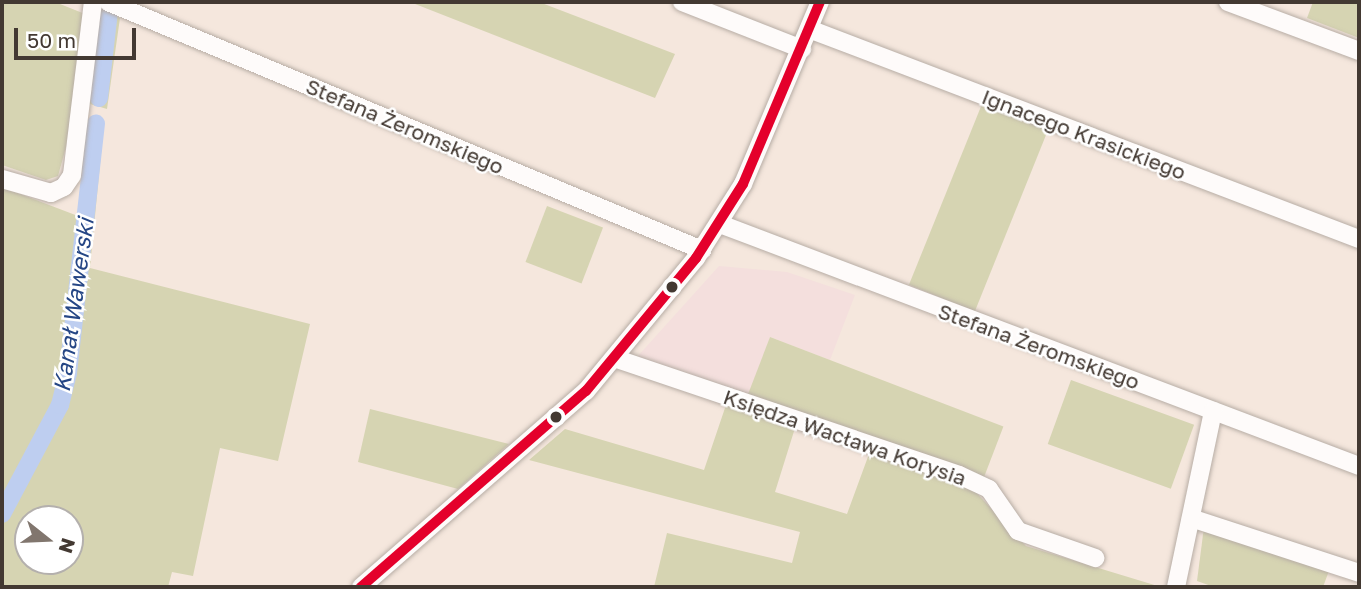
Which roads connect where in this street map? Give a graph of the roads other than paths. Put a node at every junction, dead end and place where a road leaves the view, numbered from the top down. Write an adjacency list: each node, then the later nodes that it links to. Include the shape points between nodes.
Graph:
1 (93, 2): 9 (street, via 72,175 64,187 51,192 35,192)
2 (108, 2): 12 (street, Stefana Żeromskiego)
3 (682, 2): 7 (street)
4 (820, 2): 6 (street)
5 (1228, 2): 8 (street)
6 (809, 29): 7 (street); 11 (street, Ignacego Krasickiego)
7 (802, 48): 10 (street, via 759,151)
8 (1359, 51)
9 (2, 179)
10 (720, 224): 12 (street); 14 (street, Stefana Żeromskiego)
11 (1359, 239)
12 (702, 250): 13 (street)
13 (614, 358): 17 (street, Księdza Wacława Korysia, via 960,475 989,489 1018,531); 19 (street, via 578,398)
14 (1213, 411): 15 (street, Stefana Żeromskiego); 16 (street)
15 (1359, 466)
16 (1191, 518): 18 (street); 20 (street)
17 (1095, 558)
18 (1359, 573)
19 (361, 587)
20 (1176, 587)

